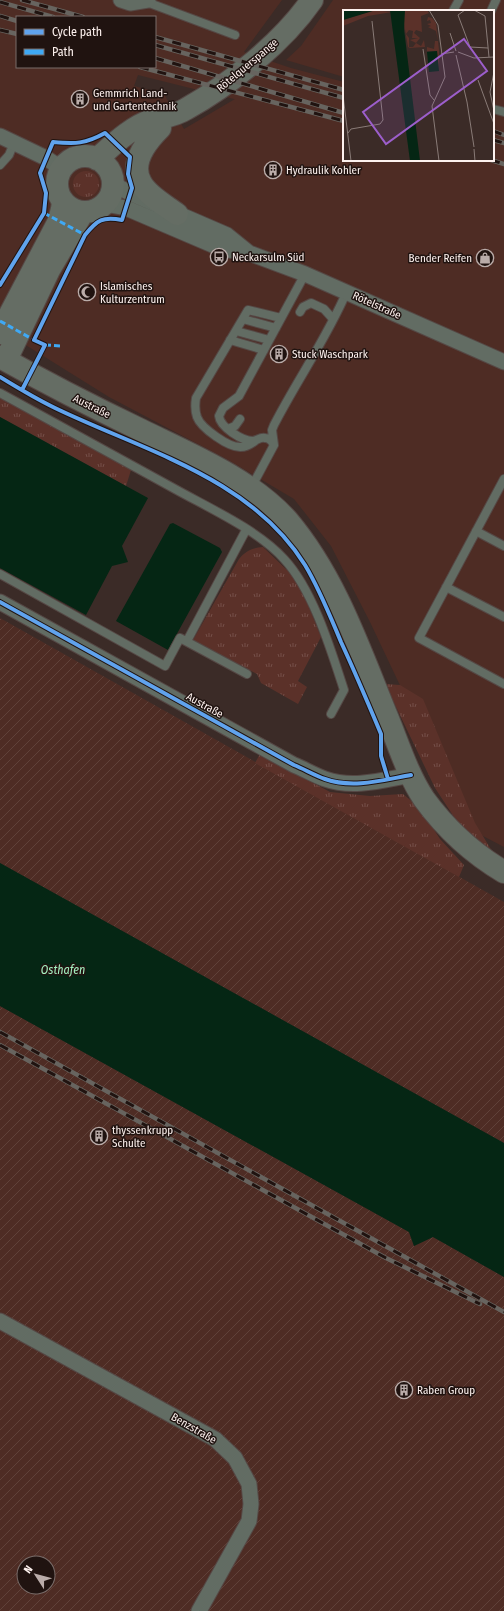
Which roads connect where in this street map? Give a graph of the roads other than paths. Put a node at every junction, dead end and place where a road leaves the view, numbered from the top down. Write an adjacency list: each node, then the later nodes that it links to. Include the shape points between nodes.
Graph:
1 (121, 0): 5 (street, via 130,3)
2 (312, 0): 11 (main road, Rötelquerspange, via 281,37 244,69 216,91)
3 (459, 0): 6 (lane)
4 (496, 0): 7 (lane)
5 (146, 1): 8 (lane)
6 (454, 10)
7 (491, 10)
8 (235, 35)
9 (494, 109): 10 (lane)
10 (504, 112)
11 (165, 122): 16 (main road, Rötelquerspange, via 130,147); 20 (main road, via 138,158 137,175 148,192)
12 (0, 136): 13 (street)
13 (14, 143): 14 (lane, via 9,155); 15 (street, via 46,158)
14 (0, 165)
15 (62, 169): 16 (main road, via 82,156); 17 (main road, via 58,188)
16 (107, 172): 18 (main road, via 110,198); 20 (street, Rötelstraße, via 130,193)
17 (63, 201): 19 (main road, via 68,207); 23 (main road, via 59,221)
18 (105, 204): 19 (main road, via 95,211); 21 (street, Rötelstraße, via 126,208 222,249)
19 (83, 212): 36 (main road, via 49,270)
20 (177, 214): 21 (street, Rötelstraße, via 227,235)
21 (249, 253): 22 (street, Rötelstraße)
22 (305, 274): 24 (street, Rötelstraße); 27 (lane)
23 (23, 288): 25 (main road); 32 (main road)
24 (347, 291): 29 (lane); 37 (street, Rötelstraße)
25 (0, 307)
26 (300, 312): 29 (lane, via 311,303 324,309)
27 (281, 318): 28 (lane, via 248,310); 30 (lane)
28 (242, 319): 30 (lane); 31 (lane)
29 (333, 319): 42 (lane, via 275,422 272,430)
30 (276, 328): 34 (lane)
31 (236, 331): 33 (lane); 34 (lane)
32 (0, 333)
33 (230, 340): 35 (lane); 41 (lane, via 196,398 197,417 203,426 231,446 243,448)
34 (269, 340): 35 (lane)
35 (264, 350): 40 (lane, via 239,396 220,413 221,422)
36 (3, 359): 44 (main road, Austraße)
37 (504, 362)
38 (0, 393): 46 (lane)
39 (240, 419): 40 (lane, via 235,426)
40 (228, 429): 41 (lane, via 244,439)
41 (255, 441): 42 (lane, via 262,437 267,438)
42 (274, 445): 44 (lane)
43 (504, 479): 45 (lane)
44 (250, 488): 57 (main road, Austraße, via 286,520 307,546 332,587)
45 (501, 492): 47 (lane)
46 (246, 530): 53 (lane); 56 (lane, via 284,559 306,590 328,642 344,690)
47 (476, 531): 48 (lane); 50 (lane)
48 (504, 546)
49 (0, 574): 53 (lane, via 164,666 180,638)
50 (446, 587): 52 (lane); 55 (lane, via 419,638)
51 (0, 602): 57 (street, Austraße, via 287,761 325,779 356,784)
52 (504, 617)
53 (187, 641): 54 (lane)
54 (247, 674)
55 (504, 684)
56 (331, 714)
57 (411, 775): 58 (main road, Austraße, via 423,797 463,844)
58 (504, 872)
59 (0, 1321): 60 (street, Benzstraße, via 215,1439 235,1458 249,1484 251,1504 248,1521)
60 (199, 1611)

